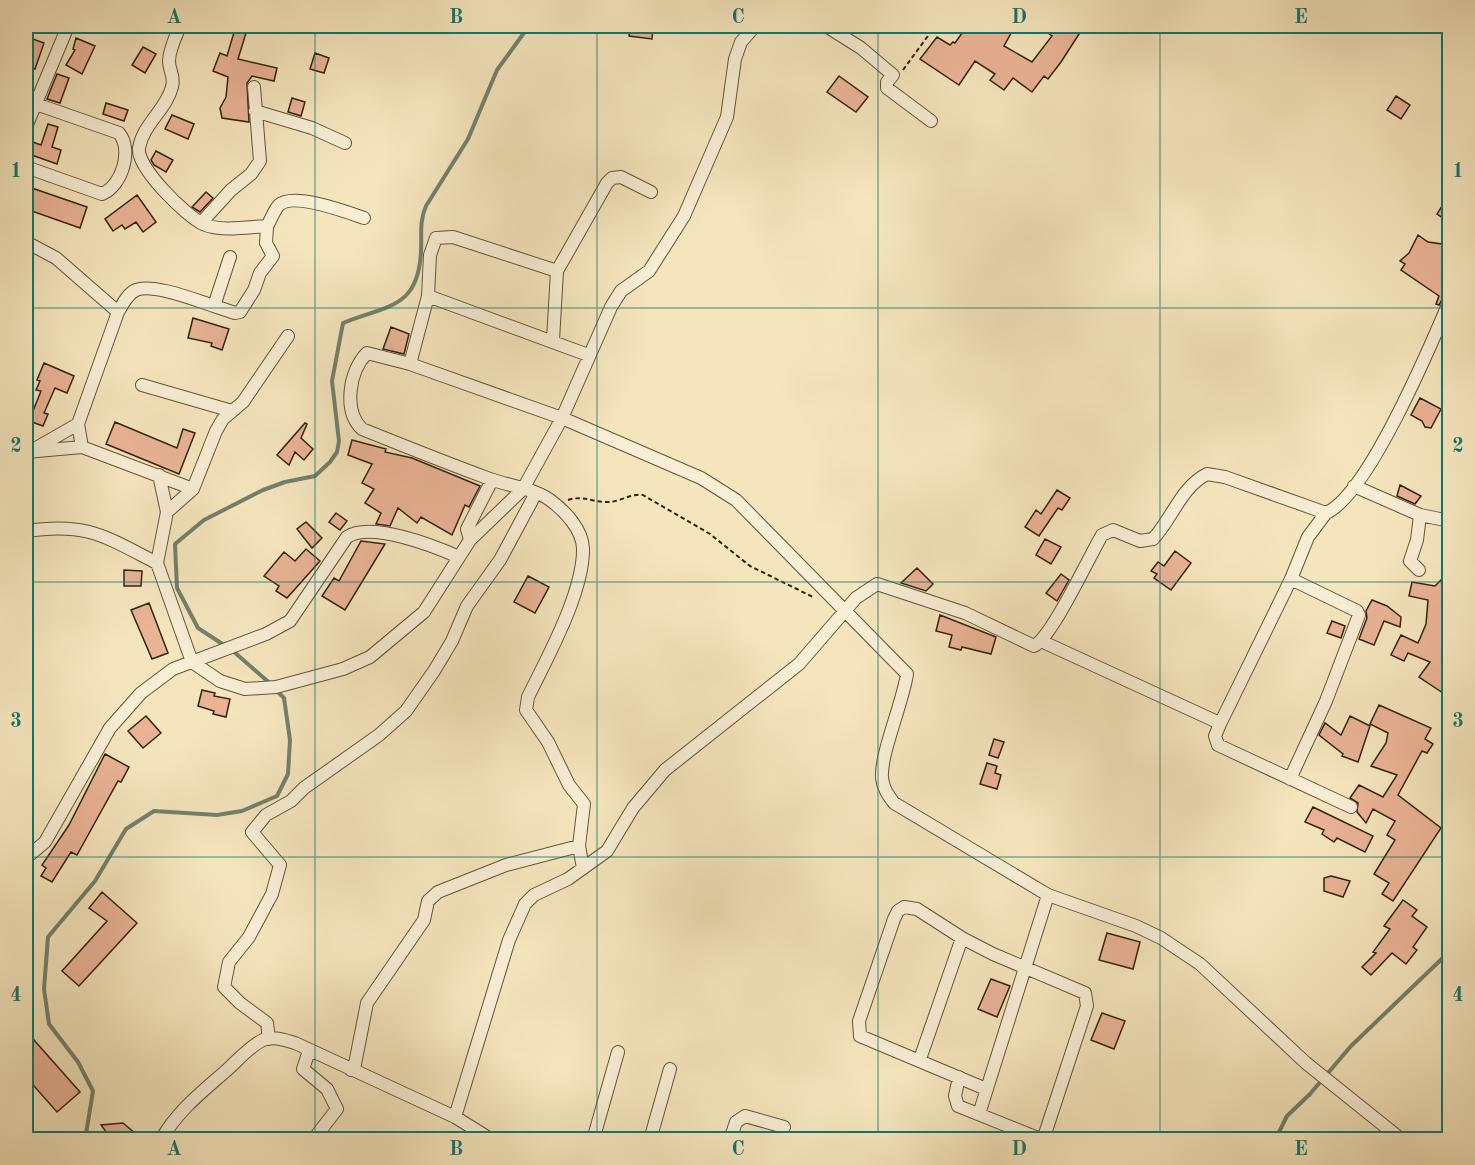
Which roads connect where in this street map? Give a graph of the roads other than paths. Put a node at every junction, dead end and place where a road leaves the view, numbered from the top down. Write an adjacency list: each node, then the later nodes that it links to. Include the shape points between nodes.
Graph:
1 (68, 26): 6 (street)
2 (180, 26): 14 (street, via 169,59 174,76 171,90 146,128 139,153 147,171)
3 (755, 26): 25 (street, via 741,42 727,117 684,216 649,271 621,291)
4 (826, 26): 8 (street, via 893,75 887,88)
5 (254, 87): 7 (street)
6 (36, 104): 9 (street); 11 (street, via 119,134 124,140 125,156 115,184 102,194)
7 (255, 111): 10 (street, via 312,128); 14 (street, via 260,161)
8 (931, 122)
9 (26, 127)
10 (345, 143)
11 (26, 167)
12 (651, 192): 18 (street, via 621,177 612,178)
13 (364, 218): 15 (street, via 321,203 284,203)
14 (201, 223): 15 (street, via 220,227)
15 (267, 226): 21 (street, via 272,259 260,273 245,304 235,313)
16 (26, 242): 22 (street, via 56,258)
17 (230, 257): 21 (street)
18 (557, 271): 19 (street, via 440,236 432,242); 24 (street)
19 (428, 296): 24 (street); 26 (street)
20 (1449, 300): 35 (street, via 1424,361 1382,443)
21 (214, 306): 22 (street, via 151,288 128,295)
22 (118, 312): 30 (street)
23 (288, 336): 28 (street, via 243,402)
24 (553, 340): 25 (street)
25 (588, 355): 29 (street)
26 (410, 364): 29 (street); 34 (street, via 373,353 362,358 350,400 355,422 362,429)
27 (142, 386): 28 (street)
28 (232, 411): 36 (street, via 216,431)
29 (562, 418): 37 (street); 49 (street, via 701,478 736,500)
30 (78, 424): 31 (street); 32 (street)
31 (82, 447): 32 (street); 33 (street)
32 (28, 452)
33 (159, 475): 36 (street); 39 (street)
34 (492, 480): 37 (street); 44 (street, via 467,529)
35 (1354, 486): 40 (street, via 1340,505); 41 (street)
36 (193, 489): 39 (street)
37 (523, 489): 38 (street); 44 (street)
38 (536, 493): 55 (street, via 573,521 583,549 568,614 528,697 526,710 584,804); 61 (street, via 500,560 467,606 452,641 406,711 291,801 266,815 252,832 280,865 272,894 249,937 230,962 224,987 267,1023)
39 (167, 512): 46 (street)
40 (1326, 513): 48 (street, via 1308,537); 50 (street, via 1207,474 1183,496 1153,539 1140,542 1113,530 1102,535)
41 (1420, 515): 42 (street); 47 (street, via 1410,561)
42 (1449, 521)
43 (26, 531): 46 (street, via 76,527)
44 (470, 540): 45 (street)
45 (459, 557): 51 (street, via 386,533 353,533 338,547 290,621 272,632); 51 (street, via 424,612 370,657 343,669 271,688 245,689 220,681)
46 (157, 563): 51 (street)
47 (1419, 570)
48 (1291, 579): 52 (street); 53 (street, via 1359,615)
49 (844, 612): 50 (street, via 861,592 877,584 965,613 1027,645 1036,646); 57 (street, via 800,664 665,770 633,808 607,851); 58 (street, via 907,674 882,769 885,791 904,810)
50 (1041, 641): 52 (street)
51 (192, 662): 56 (street, via 157,679 126,708 91,758 45,842)
52 (1220, 724): 53 (street, via 1215,736 1218,745)
53 (1290, 779): 54 (street)
54 (1351, 807)
55 (579, 846): 57 (street); 66 (street, via 506,865 438,892 428,901 424,920 367,1003)
56 (26, 858)
57 (583, 868): 70 (street, via 534,895 520,912)
58 (1048, 895): 60 (street); 79 (street, via 1137,926 1180,950 1306,1063)
59 (962, 938): 60 (street); 64 (street); 64 (street, via 911,907 898,911 894,919 859,1021 859,1032 863,1039)
60 (1025, 969): 68 (street); 78 (street, via 1083,990 1086,999 1082,1023)
61 (269, 1038): 62 (street, via 295,1042); 72 (street, via 254,1046 188,1103)
62 (309, 1051): 66 (street); 73 (street, via 303,1069 327,1089 337,1109)
63 (618, 1052): 75 (street)
64 (920, 1059): 67 (street)
65 (669, 1069): 76 (street)
66 (351, 1070): 70 (street)
67 (959, 1077): 68 (street); 69 (street, via 956,1103)
68 (986, 1089): 69 (street)
69 (979, 1114): 78 (street)
70 (455, 1117): 74 (street)
71 (784, 1127): 77 (street, via 745,1116 736,1122)
72 (160, 1140)
73 (313, 1140)
74 (492, 1140)
75 (593, 1140)
76 (650, 1140)
77 (730, 1140)
78 (1043, 1140)
79 (1402, 1140)

